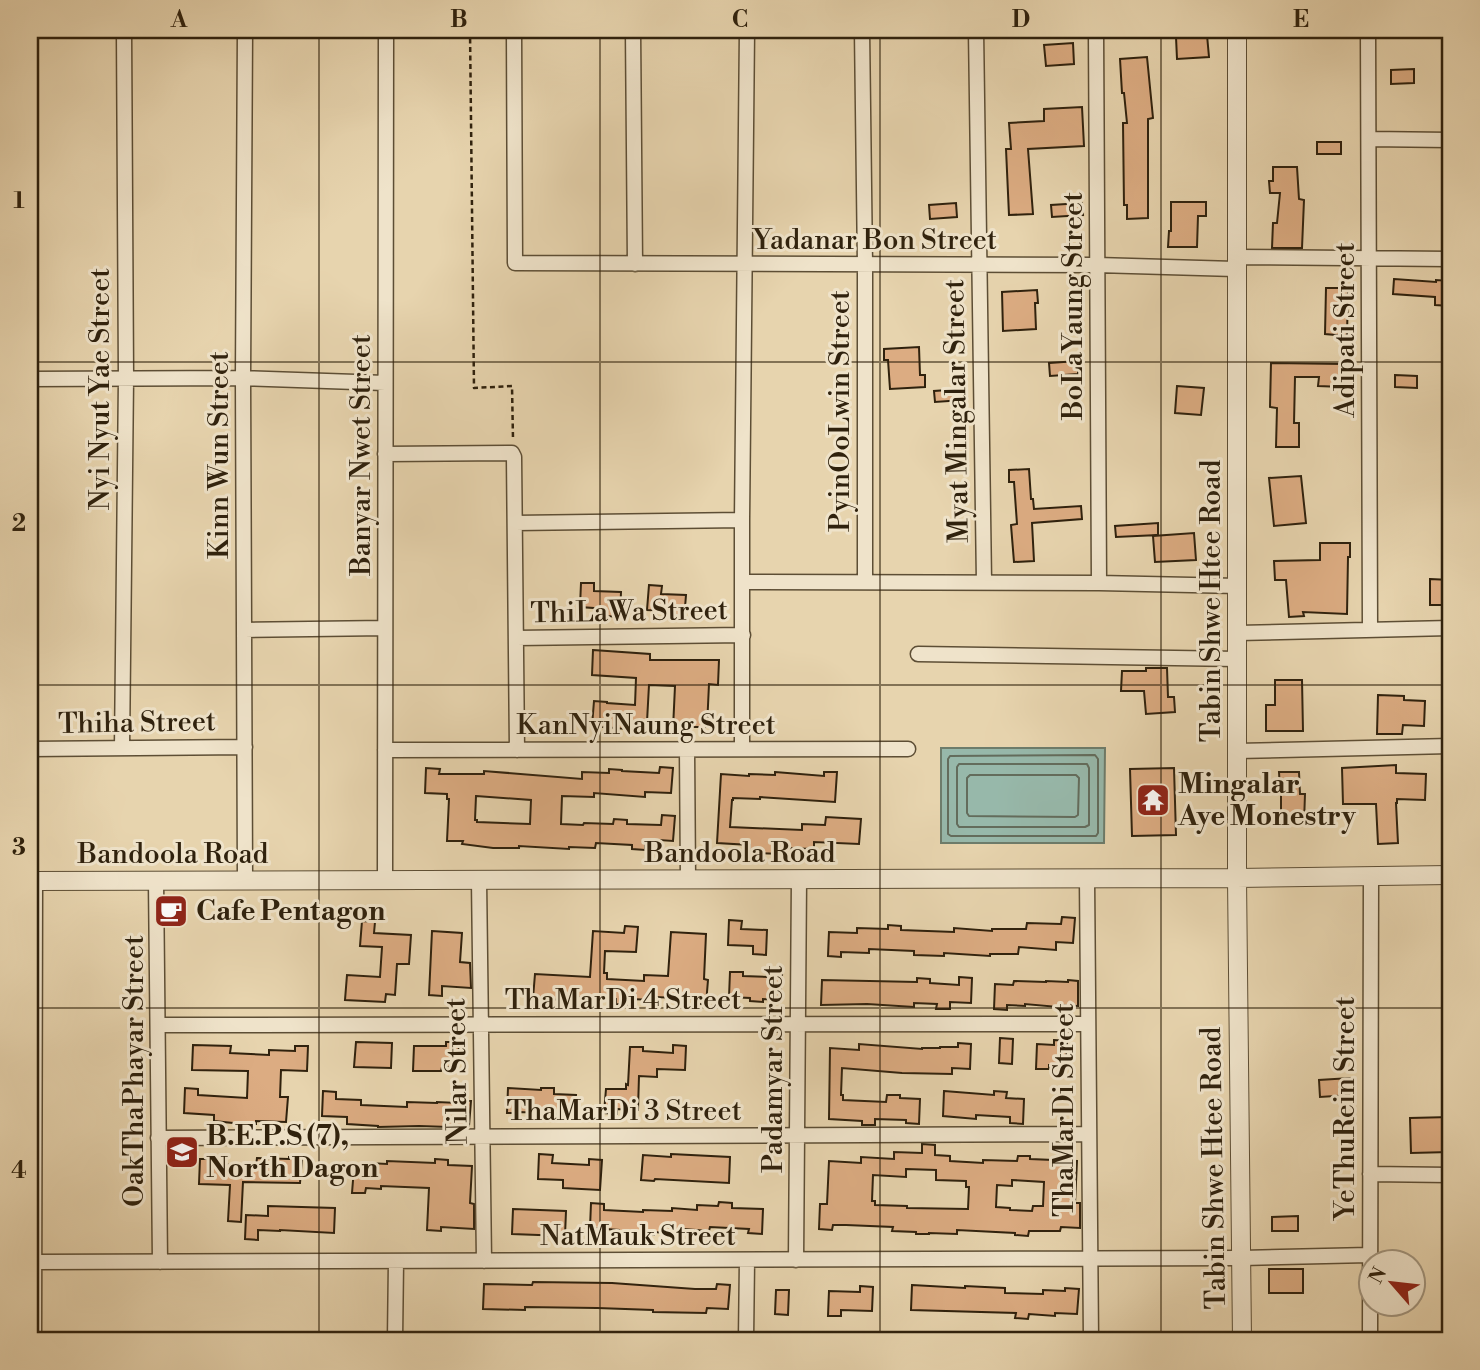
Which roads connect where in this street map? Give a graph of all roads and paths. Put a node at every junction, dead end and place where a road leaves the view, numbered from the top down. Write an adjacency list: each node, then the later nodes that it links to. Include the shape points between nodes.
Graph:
1 (124, 30): 25 (street, Nyi Nyut Yae Street)
2 (245, 30): 23 (street, Kinn Wun Street)
3 (386, 30): 26 (street, Banyar Nwet Street)
4 (470, 30): 28 (path, via 474,387 512,386)
5 (514, 30): 18 (street, Yadanar Bon Street, via 515,263)
6 (633, 30): 18 (street)
7 (747, 30): 19 (street)
8 (862, 30): 20 (street, PyinOoLwin Street)
9 (976, 30): 21 (street, Myat Mingalar Street)
10 (1096, 30): 22 (street, BoLaYaung Street)
11 (1237, 30): 17 (street, Tabin Shwe Htee Road)
12 (1368, 30): 13 (street, Adipati Street)
13 (1369, 139): 14 (street); 15 (street, Adipati Street)
14 (1450, 140)
15 (1369, 258): 16 (street, Yadanar Bon Street); 17 (street, Yadanar Bon Street); 39 (street, Adipati Street)
16 (1450, 259)
17 (1236, 263): 22 (street, Yadanar Bon Street); 35 (street, Tabin Shwe Htee Road)
18 (635, 264): 19 (street, Yadanar Bon Street)
19 (746, 264): 20 (street, Yadanar Bon Street); 29 (street)
20 (865, 265): 21 (street, Yadanar Bon Street); 32 (street, PyinOoLwin Street)
21 (980, 265): 22 (street, Yadanar Bon Street); 33 (street, Myat Mingalar Street)
22 (1097, 265): 34 (street, BoLaYaung Street)
23 (243, 378): 25 (street); 26 (street); 38 (street, Kinn Wun Street)
24 (30, 379): 25 (street)
25 (126, 379): 47 (street, Nyi Nyut Yae Street)
26 (385, 383): 27 (street, Banyar Nwet Street)
27 (385, 454): 28 (street, via 512,453); 36 (street, Banyar Nwet Street)
28 (514, 457): 30 (street)
29 (742, 520): 30 (street); 31 (street)
30 (514, 523): 42 (street)
31 (743, 582): 32 (street); 41 (street)
32 (865, 582): 33 (street)
33 (984, 582): 34 (street)
34 (1099, 583): 35 (street)
35 (1238, 586): 40 (street, Tabin Shwe Htee Road)
36 (385, 628): 38 (street); 52 (street, Banyar Nwet Street)
37 (1450, 628): 39 (street)
38 (245, 630): 46 (street, Kinn Wun Street)
39 (1370, 630): 40 (street)
40 (1238, 633): 44 (street, Tabin Shwe Htee Road)
41 (743, 635): 42 (street, ThiLaWa Street); 50 (street)
42 (516, 638): 53 (street)
43 (918, 654): 44 (street)
44 (1238, 659): 54 (street, Tabin Shwe Htee Road)
45 (1450, 746): 54 (street)
46 (245, 747): 47 (street, Thiha Street); 62 (street, Kinn Wun Street)
47 (122, 748): 48 (street, Thiha Street)
48 (30, 749)
49 (687, 749): 50 (street, KanNyiNaung Street); 53 (street, KanNyiNaung Street); 59 (street)
50 (742, 749): 51 (street, KanNyiNaung Street)
51 (908, 749)
52 (385, 750): 53 (street, KanNyiNaung Street); 63 (street, Banyar Nwet Street)
53 (517, 750)
54 (1237, 751): 58 (street, Tabin Shwe Htee Road)
55 (1450, 875): 56 (street, Bandoola Road)
56 (1371, 877): 58 (street, Bandoola Road); 76 (street, YeThuRein Street)
57 (799, 878): 59 (street, Bandoola Road); 60 (street, Bandoola Road); 67 (street, Padamyar Street)
58 (1237, 878): 60 (street, Bandoola Road); 80 (street, Tabin Shwe Htee Road)
59 (688, 879): 64 (street, Bandoola Road)
60 (1087, 879): 68 (street, ThaMarDi Street)
61 (156, 880): 62 (street, Bandoola Road); 65 (street, Bandoola Road); 69 (street, OakThaPhayar Street)
62 (245, 880): 63 (street, Bandoola Road)
63 (385, 880): 64 (street, Bandoola Road)
64 (479, 880): 70 (street, Nilar Street)
65 (32, 881): 66 (street)
66 (32, 1024): 74 (street)
67 (798, 1024): 68 (street, ThaMarDi 4 Street); 70 (street, ThaMarDi 4 Street); 72 (street, Padamyar Street)
68 (1088, 1024): 71 (street, ThaMarDi Street)
69 (158, 1025): 70 (street, ThaMarDi 4 Street); 75 (street, OakThaPhayar Street)
70 (481, 1025): 73 (street, Nilar Street)
71 (1089, 1134): 72 (street, ThaMarDi 3 Street); 81 (street, ThaMarDi Street)
72 (797, 1135): 73 (street, ThaMarDi 3 Street); 83 (street, Padamyar Street)
73 (483, 1136): 75 (street, ThaMarDi 3 Street); 85 (street, Nilar Street)
74 (32, 1137): 86 (street)
75 (159, 1138): 87 (street, OakThaPhayar Street)
76 (1370, 1174): 77 (street); 78 (street, YeThuRein Street)
77 (1450, 1175)
78 (1369, 1248)
79 (1358, 1255): 80 (street, NatMauk Street)
80 (1242, 1258): 81 (street, NatMauk Street); 93 (street, Tabin Shwe Htee Road)
81 (1090, 1259): 83 (street, NatMauk Street); 92 (street, ThaMarDi Street)
82 (747, 1260): 83 (street, NatMauk Street); 85 (street, NatMauk Street); 91 (street)
83 (796, 1260)
84 (396, 1261): 85 (street, NatMauk Street); 87 (street, NatMauk Street); 90 (street)
85 (484, 1261)
86 (35, 1262): 87 (street, NatMauk Street); 89 (street)
87 (160, 1262)
88 (1370, 1318): 94 (street, YeThuRein Street)
89 (34, 1340)
90 (395, 1340)
91 (746, 1340)
92 (1091, 1340)
93 (1242, 1340)
94 (1370, 1340)

